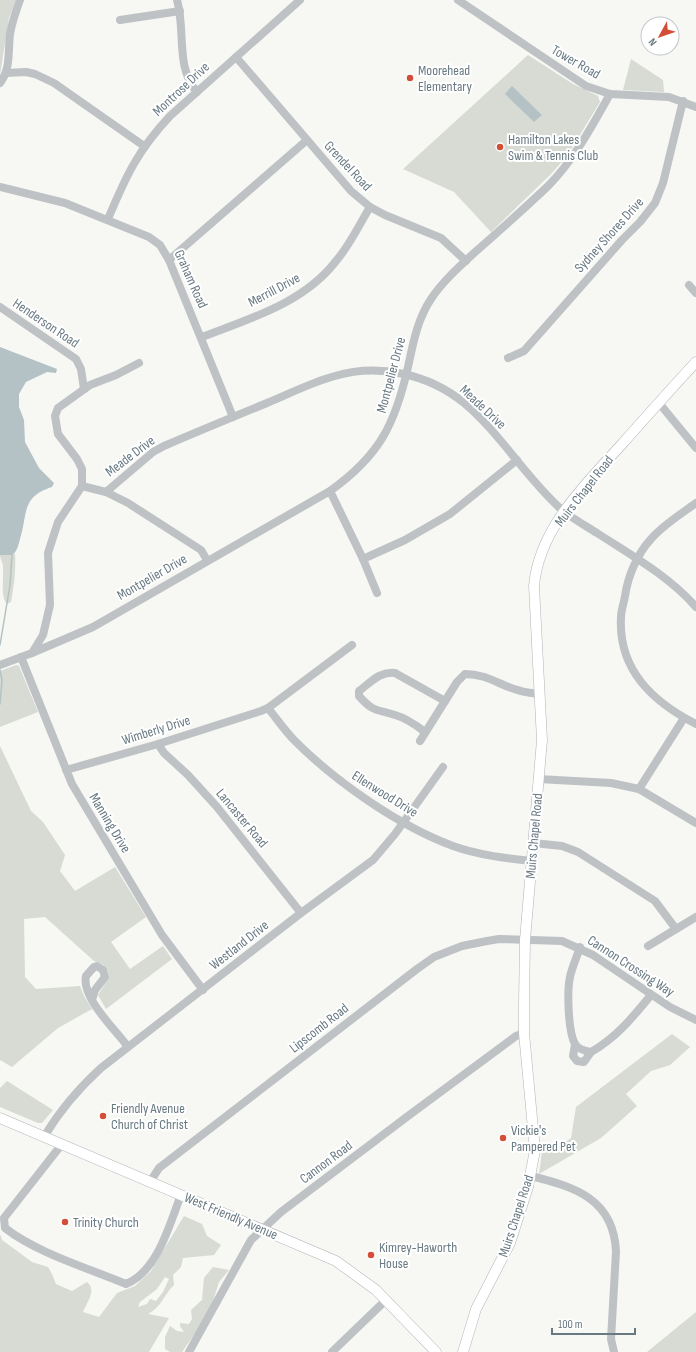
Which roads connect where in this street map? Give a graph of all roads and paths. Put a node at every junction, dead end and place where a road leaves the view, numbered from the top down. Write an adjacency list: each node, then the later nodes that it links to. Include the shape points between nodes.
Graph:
1 (20, 0): 8 (street, via 10,34)
2 (177, 0): 5 (street)
3 (300, 0): 7 (street, Montrose Drive)
4 (458, 0): 11 (street, Tower Road, via 586,86)
5 (180, 11): 6 (street); 10 (street, via 184,69 189,83)
6 (120, 20)
7 (236, 57): 10 (street, Montrose Drive); 14 (street, Grendel Road)
8 (6, 73): 9 (street); 15 (street, via 30,73 54,83)
9 (0, 83)
10 (197, 92): 15 (street, Montrose Drive, via 170,116)
11 (610, 94): 12 (street, Tower Road, via 669,97); 20 (street, Montpelier Drive, via 575,152 549,185)
12 (684, 101): 13 (street, Tower Road); 25 (street, Sydney Shores Drive, via 665,176 655,203 524,351)
13 (696, 107)
14 (307, 140): 17 (street, Grendel Road, via 351,191); 19 (street)
15 (144, 146): 18 (street, Montrose Drive, via 132,165)
16 (0, 187): 18 (street, Graham Road, via 65,203)
17 (370, 207): 20 (street, Grendel Road, via 441,238); 24 (street, Merrill Drive, via 337,261 310,287 275,308)
18 (108, 219): 19 (street, Graham Road, via 149,237 160,245)
19 (170, 260): 24 (street, Graham Road)
20 (466, 261): 28 (street, Montpelier Drive, via 441,286 422,314)
21 (689, 285): 22 (street)
22 (696, 293)
23 (0, 307): 29 (street, Henderson Road, via 76,359 81,369)
24 (202, 336): 31 (street, Graham Road)
25 (508, 358)
26 (696, 362): 30 (main road, Muirs Chapel Road)
27 (139, 363): 29 (street)
28 (406, 375): 31 (street, Meade Drive, via 366,371 335,376); 33 (street, Meade Drive, via 437,386 464,402); 35 (street, Montpelier Drive, via 399,405 385,435 357,470)
29 (84, 389): 34 (street, via 58,408 55,416 58,434 82,470)
30 (659, 403): 32 (street); 38 (main road, Muirs Chapel Road, via 583,487)
31 (233, 417): 36 (street, Meade Drive, via 153,452)
32 (696, 448)
33 (517, 460): 38 (street, Meade Drive); 39 (street, via 450,514 405,540)
34 (82, 486): 36 (street, Meade Drive); 45 (street, via 58,522 52,538 48,553 50,605 43,635)
35 (330, 491): 39 (street); 41 (street, Montpelier Drive)
36 (106, 492): 41 (street, via 191,543 201,550)
37 (696, 503): 40 (street, via 651,539)
38 (564, 512): 40 (street, Meade Drive); 48 (main road, Muirs Chapel Road, via 541,552 535,576)
39 (363, 559): 42 (street)
40 (638, 559): 43 (street, Meade Drive); 51 (street, via 627,583 621,616 624,647 629,662 647,690 658,701)
41 (207, 560): 45 (street, Montpelier Drive, via 93,626)
42 (377, 593)
43 (696, 607)
44 (352, 645): 50 (street)
45 (32, 653): 46 (street)
46 (21, 657): 47 (street); 57 (street, Manning Drive)
47 (0, 665)
48 (540, 694): 49 (street, via 522,692 477,674 465,674); 58 (main road, Muirs Chapel Road, via 542,740)
49 (445, 701): 53 (street); 53 (street, via 395,673 387,672 359,691 360,696 373,710 410,721)
50 (268, 708): 55 (street, Wimberly Drive); 60 (street, Ellenwood Drive, via 294,740 339,780)
51 (684, 718): 52 (street); 59 (street)
52 (696, 724)
53 (425, 732): 54 (street)
54 (420, 741)
55 (158, 744): 57 (street, Wimberly Drive); 64 (street, Lancaster Road, via 217,807)
56 (443, 767): 60 (street, Westland Drive)
57 (66, 770): 70 (street, Manning Drive, via 162,935)
58 (538, 779): 59 (street, via 611,783); 62 (main road, Muirs Chapel Road)
59 (638, 789): 61 (street)
60 (404, 822): 63 (street, Ellenwood Drive, via 454,846 495,857); 64 (street, Westland Drive, via 373,860)
61 (696, 824)
62 (533, 843): 63 (main road, Muirs Chapel Road); 66 (street, via 562,846 578,852 655,901)
63 (531, 861): 67 (main road, Muirs Chapel Road)
64 (301, 913): 70 (street, Westland Drive)
65 (696, 917): 66 (street)
66 (676, 929): 68 (street)
67 (525, 940): 69 (street, Cannon Crossing Way, via 562,941); 74 (main road, Muirs Chapel Road); 82 (street, Lipscomb Road, via 487,941 462,946 434,957 159,1168)
68 (648, 946)
69 (580, 948): 71 (street, Cannon Crossing Way); 75 (street, via 570,977 568,1002)
70 (203, 990): 76 (street, Westland Drive)
71 (651, 995): 73 (street, Cannon Crossing Way, via 681,1014); 77 (street, via 611,1039)
72 (92, 1000): 76 (street)
73 (696, 1020)
74 (524, 1033): 81 (main road, Muirs Chapel Road, via 535,1150); 84 (street, Cannon Road, via 516,1036 408,1116 281,1212)
75 (575, 1044): 77 (street); 77 (street, via 573,1056 577,1061 584,1062)
76 (128, 1047): 79 (street, Westland Drive, via 75,1093)
77 (591, 1052)
78 (0, 1118): 79 (main road, West Friendly Avenue)
79 (44, 1137): 80 (main road, West Friendly Avenue)
80 (62, 1144): 82 (main road, West Friendly Avenue); 83 (street, via 4,1218 5,1228 82,1267 126,1284 134,1281 149,1267 156,1256)
81 (531, 1176): 86 (main road, Muirs Chapel Road, via 510,1243 476,1309); 92 (street, via 582,1193 600,1207 609,1221 615,1238 616,1252 611,1339)
82 (150, 1182): 83 (main road, West Friendly Avenue)
83 (181, 1195): 84 (main road, West Friendly Avenue)
84 (263, 1230): 85 (main road, West Friendly Avenue, via 336,1261); 87 (street, Cannon Road, via 251,1240)
85 (386, 1300): 88 (street); 89 (main road, West Friendly Avenue)
86 (468, 1332): 90 (main road, Muirs Chapel Road); 91 (main road)
87 (189, 1352)
88 (332, 1352)
89 (436, 1352)
90 (463, 1352)
91 (469, 1352)
92 (614, 1352)

